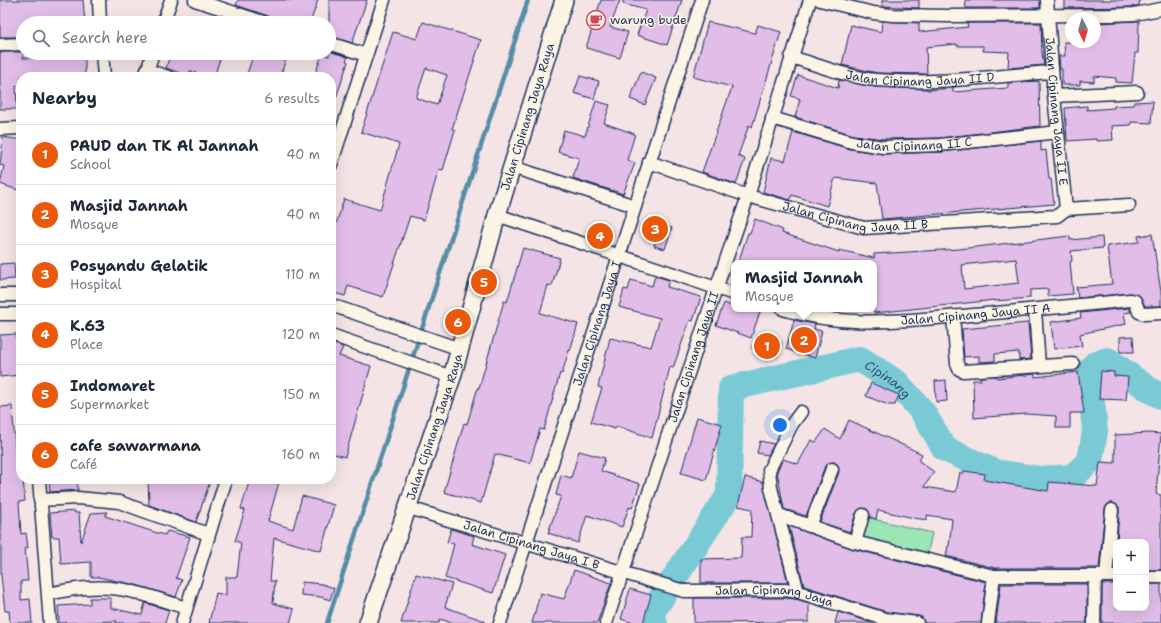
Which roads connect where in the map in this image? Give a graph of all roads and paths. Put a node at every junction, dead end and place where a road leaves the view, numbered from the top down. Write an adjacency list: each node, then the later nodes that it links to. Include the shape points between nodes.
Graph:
1 (99, 0): 12 (street)
2 (171, 0): 13 (street)
3 (195, 0): 14 (street)
4 (384, 0): 18 (street)
5 (564, 0): 33 (main road, Jalan Cipinang Jaya Raya)
6 (702, 0): 32 (street, Jalan Cipinang Jaya I)
7 (810, 0): 19 (street, Jalan Cipinang Jaya II)
8 (820, 0): 11 (street, via 892,15)
9 (1046, 0): 11 (street, Jalan Cipinang Jaya II E)
10 (1161, 10): 11 (street, via 1134,14)
11 (1048, 15): 24 (street, Jalan Cipinang Jaya II E)
12 (100, 16)
13 (165, 16)
14 (244, 16)
15 (16, 44): 16 (street)
16 (0, 45)
17 (336, 45): 18 (street)
18 (366, 55): 30 (street)
19 (791, 57): 24 (street, Jalan Cipinang Jaya II D, via 842,73 902,81); 27 (street, Jalan Cipinang Jaya II)
20 (103, 60): 22 (street)
21 (151, 60): 23 (street)
22 (104, 72)
23 (147, 72)
24 (1052, 72): 26 (street, Jalan Cipinang Jaya II E)
25 (1137, 92): 26 (street)
26 (1054, 96): 31 (street, Jalan Cipinang Jaya II E)
27 (772, 118): 31 (street, Jalan Cipinang II C, via 852,142 883,147 940,145); 34 (street, Jalan Cipinang Jaya II)
28 (0, 128): 29 (street)
29 (16, 128)
30 (336, 131)
31 (1058, 132): 37 (street, Jalan Cipinang Jaya II E)
32 (649, 162): 34 (street, Jalan Cipinang Jaya II B); 36 (street, Jalan Cipinang Jaya I)
33 (512, 167): 36 (street); 38 (main road, Jalan Cipinang Jaya Raya)
34 (748, 196): 37 (street, Jalan Cipinang Jaya II B, via 864,228 1057,216); 40 (street, Jalan Cipinang Jaya II)
35 (1130, 205): 37 (street, Jalan Cipinang Jaya II B)
36 (635, 206): 39 (street, Jalan Cipinang Jaya I)
37 (1066, 209)
38 (497, 215): 39 (street); 52 (main road, Jalan Cipinang Jaya Raya)
39 (619, 256): 40 (street); 68 (street, Jalan Cipinang Jaya I)
40 (716, 289): 41 (street); 69 (street, Jalan Cipinang Jaya II)
41 (731, 293)
42 (0, 295): 43 (street)
43 (16, 295)
44 (336, 307): 52 (street)
45 (1035, 310): 47 (street, Jalan Cipinang Jaya II A, via 1130,300 1135,301 1139,312); 50 (street, Jalan Cipinang Jaya II A); 54 (street)
46 (792, 312): 50 (street, Jalan Cipinang Jaya II A, via 845,322 903,321)
47 (1161, 313)
48 (0, 314): 49 (street)
49 (16, 314)
50 (953, 316): 54 (street, via 959,369 963,371)
51 (336, 337): 55 (street)
52 (460, 349): 55 (main road, Jalan Cipinang Jaya Raya)
53 (1073, 364): 54 (street)
54 (1039, 366)
55 (452, 377): 61 (main road, Jalan Cipinang Jaya Raya)
56 (801, 412): 63 (street, via 792,424 769,470)
57 (832, 469): 65 (street)
58 (39, 484): 60 (street)
59 (224, 484): 66 (street)
60 (40, 500): 66 (street, via 78,498 119,502); 76 (street)
61 (408, 508): 68 (street, Jalan Cipinang Jaya I B); 81 (main road, Jalan Cipinang Jaya Raya)
62 (1112, 510): 71 (street)
63 (779, 515): 65 (street); 75 (street)
64 (863, 515): 67 (street)
65 (810, 526): 67 (street)
66 (208, 534): 77 (street)
67 (855, 542): 70 (street)
68 (525, 543): 69 (street, Jalan Cipinang Jaya I B); 82 (street, Jalan Cipinang Jaya I)
69 (624, 573): 74 (street, Jalan Cipinang Jaya I B); 83 (street, Jalan Cipinang Jaya II)
70 (994, 576): 71 (street); 85 (street)
71 (1106, 576): 86 (street)
72 (1149, 577): 73 (street)
73 (1161, 578)
74 (654, 582): 75 (street, Jalan Cipinang Jaya, via 684,591)
75 (798, 592): 78 (street, Jalan Cipinang Jaya)
76 (49, 594): 77 (street, via 81,588 112,587); 79 (street)
77 (186, 608): 80 (street)
78 (885, 621): 84 (street, Jalan Cipinang Jaya)
79 (50, 623)
80 (182, 623)
81 (368, 623)
82 (500, 623)
83 (606, 623)
84 (917, 623)
85 (988, 623)
86 (1094, 623)

